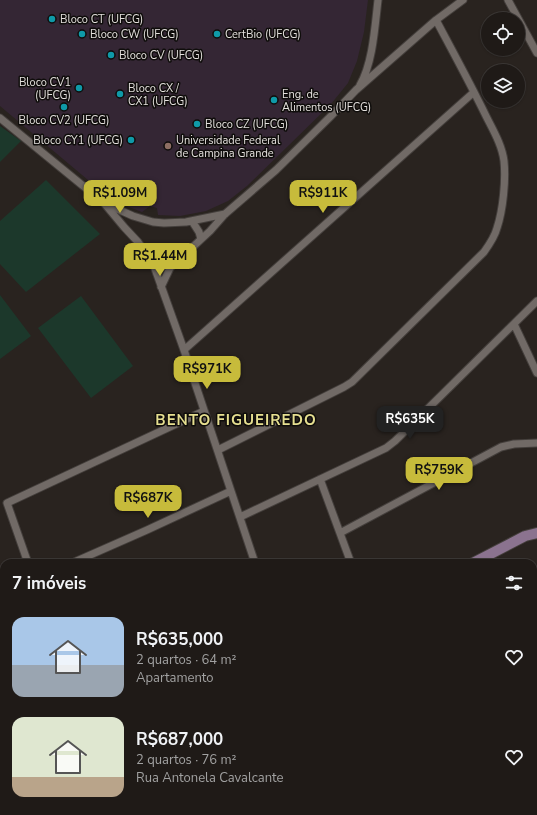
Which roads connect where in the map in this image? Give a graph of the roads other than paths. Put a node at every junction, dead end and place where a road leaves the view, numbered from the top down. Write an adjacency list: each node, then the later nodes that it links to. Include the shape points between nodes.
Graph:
1 (378, 0): 6 (street, via 371,50)
2 (463, 0): 4 (street)
3 (508, 0): 5 (street)
4 (436, 20): 6 (street); 7 (street)
5 (537, 53)
6 (356, 90): 10 (street, via 276,170)
7 (474, 92): 20 (street); 24 (street, via 504,160 504,192 497,229 484,252 352,382)
8 (0, 118): 9 (street)
9 (104, 203): 11 (street); 13 (street)
10 (225, 214): 12 (street); 14 (street)
11 (133, 216): 12 (street, via 164,223); 13 (street, via 125,222)
12 (192, 221): 14 (street)
13 (124, 228): 15 (street, via 138,242)
14 (201, 239): 16 (street)
15 (154, 266): 16 (street); 17 (street)
16 (170, 268): 17 (street)
17 (161, 287): 20 (street)
18 (537, 301): 19 (street)
19 (514, 324): 21 (street); 25 (street, via 395,441 386,448)
20 (184, 350): 22 (street)
21 (537, 373)
22 (204, 411): 24 (street); 30 (street, via 7,503)
23 (537, 443): 29 (street, via 501,447)
24 (218, 450): 26 (street)
25 (320, 479): 27 (street); 29 (street)
26 (231, 491): 27 (street); 31 (street)
27 (240, 517): 32 (street)
28 (537, 533): 34 (main road, via 525,536)
29 (340, 534): 33 (street)
30 (27, 559)
31 (81, 559)
32 (254, 559)
33 (349, 559)
34 (481, 559)

